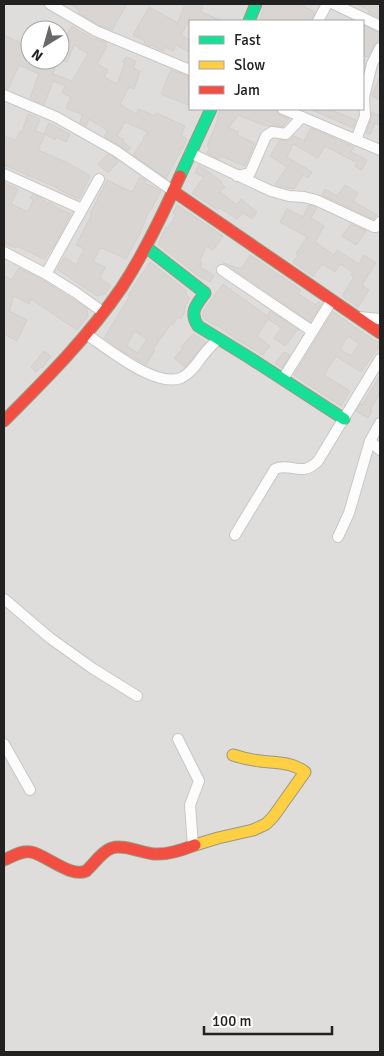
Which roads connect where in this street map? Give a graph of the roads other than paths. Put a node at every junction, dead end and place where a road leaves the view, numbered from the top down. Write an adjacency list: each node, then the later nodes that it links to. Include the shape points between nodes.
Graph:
1 (50, 4): 9 (street, via 96,31)
2 (256, 4): 5 (street)
3 (327, 4): 6 (street)
4 (334, 4): 7 (street)
5 (249, 20)
6 (319, 20)
7 (380, 26)
8 (380, 48): 14 (street, via 372,64 364,97 365,116)
9 (189, 70)
10 (4, 96): 20 (street, via 56,118 116,150)
11 (211, 110): 16 (street)
12 (285, 110): 13 (street)
13 (302, 117): 14 (street); 18 (street, via 286,134 272,132 266,136 250,172)
14 (356, 140): 15 (street)
15 (380, 150)
16 (190, 153): 18 (street); 20 (street)
17 (4, 174): 21 (street)
18 (238, 176): 22 (street, via 283,195 316,200 374,227)
19 (99, 179): 21 (street)
20 (173, 191): 23 (street); 27 (street)
21 (82, 209): 26 (street)
22 (380, 222)
23 (146, 247): 28 (street); 34 (street, via 205,293 193,312 193,320)
24 (4, 252): 26 (street)
25 (222, 270): 31 (street)
26 (46, 274): 28 (street)
27 (332, 300): 29 (street); 31 (street)
28 (103, 312): 33 (street)
29 (356, 317): 30 (street); 32 (street)
30 (380, 319)
31 (312, 331): 36 (street)
32 (380, 333)
33 (86, 334): 34 (street, via 160,379 181,378); 38 (street)
34 (218, 339): 36 (street)
35 (380, 359): 37 (street)
36 (283, 379): 37 (street)
37 (344, 419): 42 (street, via 313,466 275,469)
38 (4, 421)
39 (380, 423): 40 (street)
40 (370, 441): 41 (street); 43 (street, via 349,513)
41 (380, 450)
42 (235, 534)
43 (338, 537)
44 (4, 599): 45 (street, via 50,638)
45 (137, 696)
46 (178, 739): 50 (street, via 199,781 190,804)
47 (4, 744): 49 (street)
48 (233, 755): 50 (street, via 290,764 303,769 304,774 268,823 241,834)
49 (30, 790)
50 (192, 846): 51 (street, via 162,854 110,848 82,873 27,851)
51 (4, 860)

